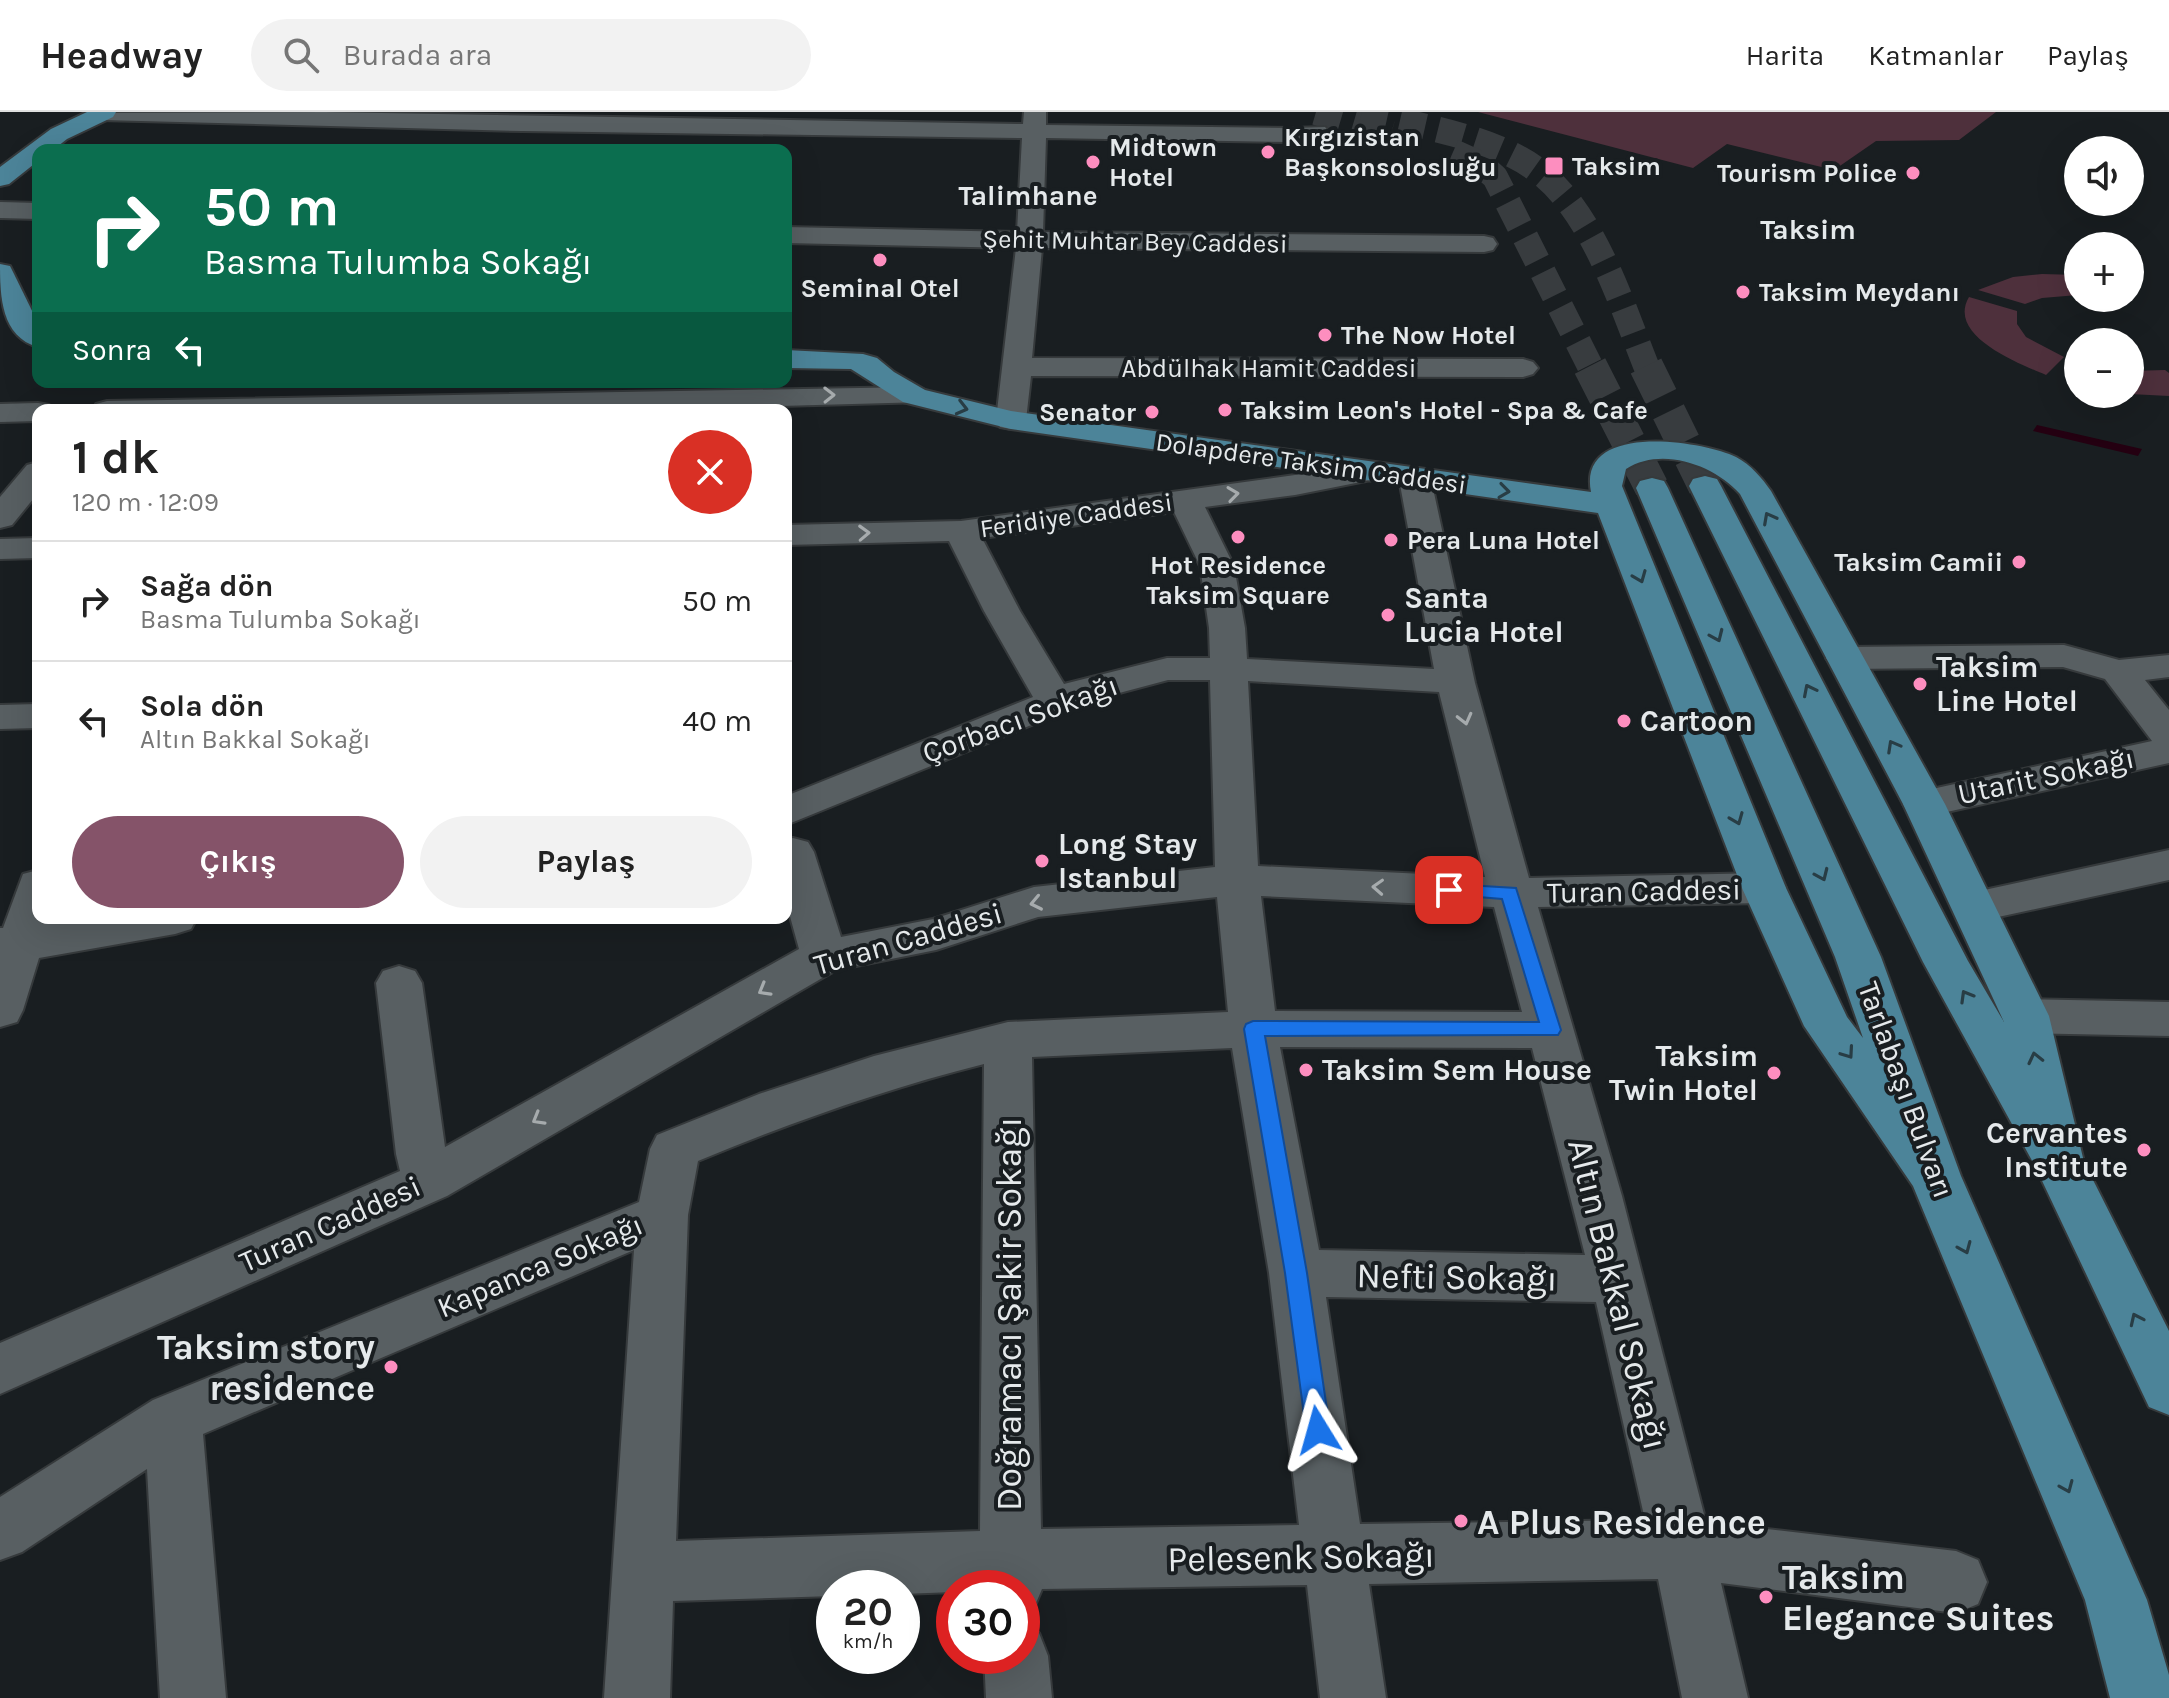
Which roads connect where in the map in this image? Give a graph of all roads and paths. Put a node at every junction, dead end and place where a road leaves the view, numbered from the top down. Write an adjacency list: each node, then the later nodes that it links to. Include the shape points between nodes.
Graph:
1 (104, 113): 2 (street); 5 (main road)
2 (528, 118): 3 (street); 6 (street)
3 (1035, 122): 4 (street); 12 (street)
4 (1317, 132)
5 (46, 144)
6 (509, 144)
7 (32, 155): 8 (main road)
8 (0, 179)
9 (0, 210): 10 (street)
10 (32, 211)
11 (792, 235): 12 (street, Şehit Muhtar Bey Caddesi)
12 (1030, 240): 13 (street, Şehit Muhtar Bey Caddesi); 17 (street)
13 (1484, 244)
14 (0, 272): 15 (main road)
15 (32, 334)
16 (792, 359): 19 (main road, via 867,364)
17 (1015, 367): 18 (street, Abdülhak Hamit Caddesi); 23 (street)
18 (1523, 368)
19 (914, 396): 20 (street, one-way to 19); 23 (main road, one-way to 23)
20 (401, 404)
21 (32, 412): 22 (street)
22 (0, 413)
23 (1011, 420): 24 (main road, Dolapdere Taksim Caddesi)
24 (1365, 472): 26 (main road, Dolapdere Taksim Caddesi); 29 (street, Feridiye Caddesi, one-way to 24)
25 (32, 479): 31 (street)
26 (1415, 479): 30 (main road, Dolapdere Taksim Caddesi, one-way to 30); 40 (street, Altın Bakkal Sokağı)
27 (1705, 486): 65 (main road, one-way to 27, via 1946,962)
28 (1652, 488): 66 (main road, Tarlabaşı Bulvarı, one-way to 66, via 1858,957)
29 (1185, 501): 32 (street, Feridiye Caddesi); 38 (street, via 1217,566)
30 (1611, 505): 36 (main road, one-way to 30, via 1755,491 1724,464 1693,453 1636,452 1607,473); 51 (main road, one-way to 51)
31 (0, 518)
32 (961, 531): 33 (street, Feridiye Caddesi, one-way to 32); 41 (street)
33 (792, 535)
34 (32, 548): 35 (street)
35 (0, 549)
36 (1845, 658): 39 (street, via 2064,656); 46 (main road, one-way to 36)
37 (2169, 666): 39 (street)
38 (1227, 669): 40 (street, Çorbacı Sokağı); 41 (street, Çorbacı Sokağı, via 1167,669); 50 (street)
39 (2118, 671): 44 (street)
40 (1455, 681): 52 (street, Altın Bakkal Sokağı, one-way to 52)
41 (1055, 701): 47 (street, Çorbacı Sokağı)
42 (32, 716): 43 (street)
43 (0, 717)
44 (2169, 736)
45 (2169, 750): 46 (street, Utarit Sokağı)
46 (1924, 804): 54 (main road)
47 (792, 831)
48 (792, 839): 57 (street)
49 (2169, 865): 54 (street)
50 (1237, 880): 52 (street, Turan Caddesi, one-way to 50); 57 (street, Turan Caddesi, one-way to 57, via 1034,902 936,934); 62 (street)
51 (1764, 888): 52 (street, Turan Caddesi); 66 (main road, one-way to 66, via 1828,1026)
52 (1509, 893): 63 (street, Altın Bakkal Sokağı)
53 (32, 898): 56 (street)
54 (1975, 907): 60 (main road)
55 (137, 924): 56 (street)
56 (10, 944): 59 (street)
57 (824, 956): 67 (street, Turan Caddesi, one-way to 67)
58 (399, 983): 67 (street)
59 (0, 1010)
60 (2026, 1016): 61 (street); 65 (main road, one-way to 60)
61 (2169, 1019)
62 (1253, 1029): 63 (street, Kapanca Sokağı); 64 (street, Kapanca Sokağı); 69 (street)
63 (1551, 1030): 70 (street, Altın Bakkal Sokağı)
64 (1008, 1040): 68 (street, Kapanca Sokağı, via 891,1069 675,1149); 77 (street, Doğramacı Şakir Sokağı)
65 (2059, 1162): 72 (main road, one-way to 65)
66 (1935, 1176): 88 (main road, Tarlabaşı Bulvarı, one-way to 88, via 2116,1600)
67 (429, 1181): 71 (street, Turan Caddesi)
68 (662, 1215): 73 (street, Kapanca Sokağı); 78 (street)
69 (1296, 1273): 70 (street, Nefti Sokağı); 76 (street)
70 (1618, 1279): 75 (street, Altın Bakkal Sokağı)
71 (0, 1369)
72 (2169, 1389)
73 (173, 1419): 74 (street, Kapanca Sokağı); 83 (street)
74 (0, 1531)
75 (1684, 1549): 76 (street, Pelesenk Sokağı); 81 (street, Pelesenk Sokağı); 87 (street, Altın Bakkal Sokağı)
76 (1335, 1556): 79 (street, Pelesenk Sokağı); 86 (street)
77 (1010, 1570)
78 (644, 1572): 80 (street, Pelesenk Sokağı); 84 (street)
79 (1040, 1572)
80 (936, 1574)
81 (1956, 1582)
82 (1017, 1674): 85 (street)
83 (193, 1698)
84 (637, 1698)
85 (1019, 1698)
86 (1353, 1698)
87 (1715, 1698)
88 (2143, 1698)

